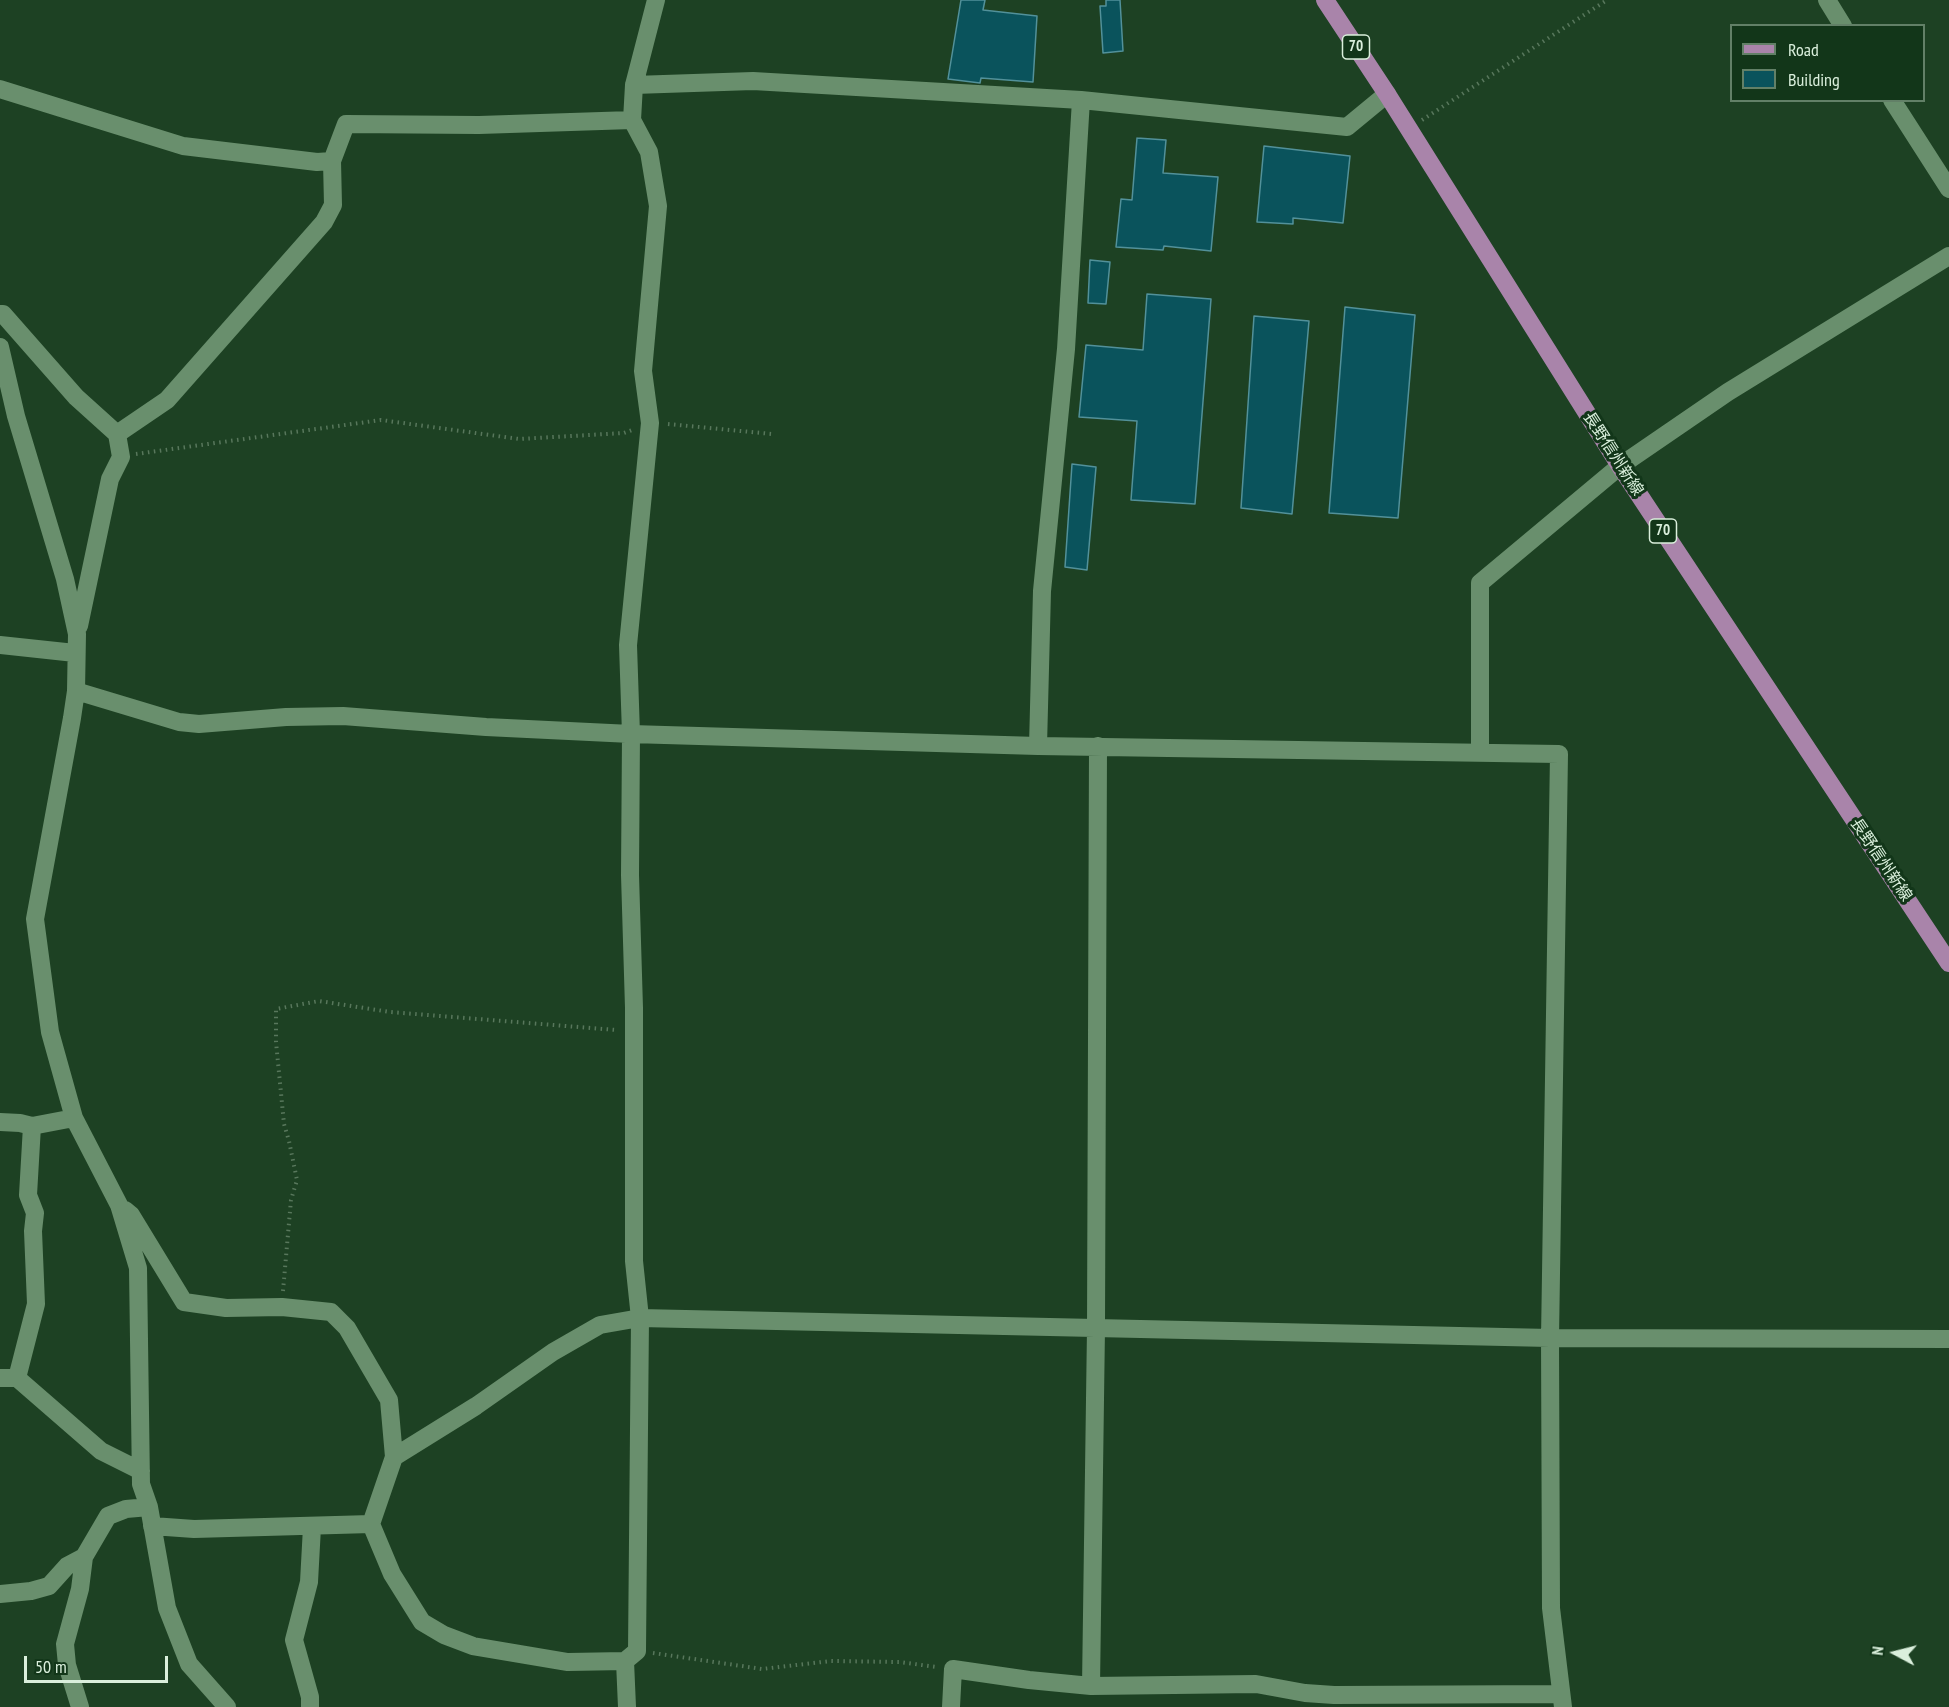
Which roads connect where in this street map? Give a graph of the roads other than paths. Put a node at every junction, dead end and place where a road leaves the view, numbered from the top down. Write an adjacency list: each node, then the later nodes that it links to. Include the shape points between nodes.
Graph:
1 (656, 0): 5 (street)
2 (1325, 0): 7 (main road, 長野信州新線 / 70)
3 (1827, 0): 4 (street)
4 (1842, 24)
5 (634, 85): 8 (street, via 753,81); 10 (street)
6 (0, 89): 11 (street, via 183,146 317,162)
7 (1387, 94): 8 (street, via 1347,127); 17 (main road, 長野信州新線 / 70)
8 (1081, 100): 23 (street, via 1066,349 1042,591)
9 (1893, 102): 12 (street)
10 (632, 120): 11 (street, via 346,124); 22 (street, via 650,152 658,206 644,371 650,423 628,645)
11 (332, 160): 16 (street, via 333,205 324,222 167,400)
12 (1949, 189)
13 (1949, 256): 17 (street, via 1728,392)
14 (0, 314): 16 (street, via 76,397)
15 (0, 347): 18 (street)
16 (117, 434): 18 (street, via 121,457 110,479)
17 (1620, 466): 25 (street, via 1480,583); 26 (main road, 長野信州新線 / 70)
18 (77, 634): 20 (street)
19 (0, 645): 20 (street)
20 (75, 653): 21 (street)
21 (76, 691): 22 (street, via 179,722 199,724 343,716); 27 (street, via 35,919 50,1032)
22 (631, 734): 23 (street); 31 (street, via 634,1261)
23 (1038, 746): 24 (street)
24 (1098, 746): 25 (street); 32 (street)
25 (1480, 752): 33 (street, via 1558,754)
26 (1949, 963)
27 (74, 1118): 29 (street); 30 (street)
28 (0, 1122): 29 (street)
29 (32, 1126): 35 (street, via 28,1195 34,1213 36,1304)
30 (119, 1205): 36 (street, via 131,1215 184,1302 226,1308 282,1307 331,1312 347,1328 389,1400); 37 (street, via 138,1268)
31 (640, 1318): 32 (street); 36 (street, via 600,1325); 44 (street)
32 (1096, 1328): 33 (street); 45 (street)
33 (1550, 1338): 34 (street); 46 (street, via 1551,1608)
34 (1949, 1339)
35 (9, 1378): 37 (street, via 101,1451)
36 (394, 1457): 39 (street)
37 (141, 1471): 38 (street)
38 (149, 1507): 40 (street); 42 (street, via 108,1516)
39 (371, 1524): 41 (street); 44 (street, via 392,1574 422,1622 444,1635 473,1646 568,1662)
40 (152, 1526): 41 (street); 48 (street, via 167,1608 189,1664)
41 (312, 1527): 49 (street, via 309,1582 294,1640)
42 (84, 1557): 43 (street, via 67,1566 48,1586); 47 (street, via 65,1644)
43 (0, 1594)
44 (631, 1656): 50 (street)
45 (1091, 1686): 46 (street, via 1256,1684 1334,1695); 51 (street, via 953,1670)
46 (1562, 1700)
47 (80, 1707)
48 (227, 1707)
49 (310, 1707)
50 (627, 1707)
51 (951, 1707)

